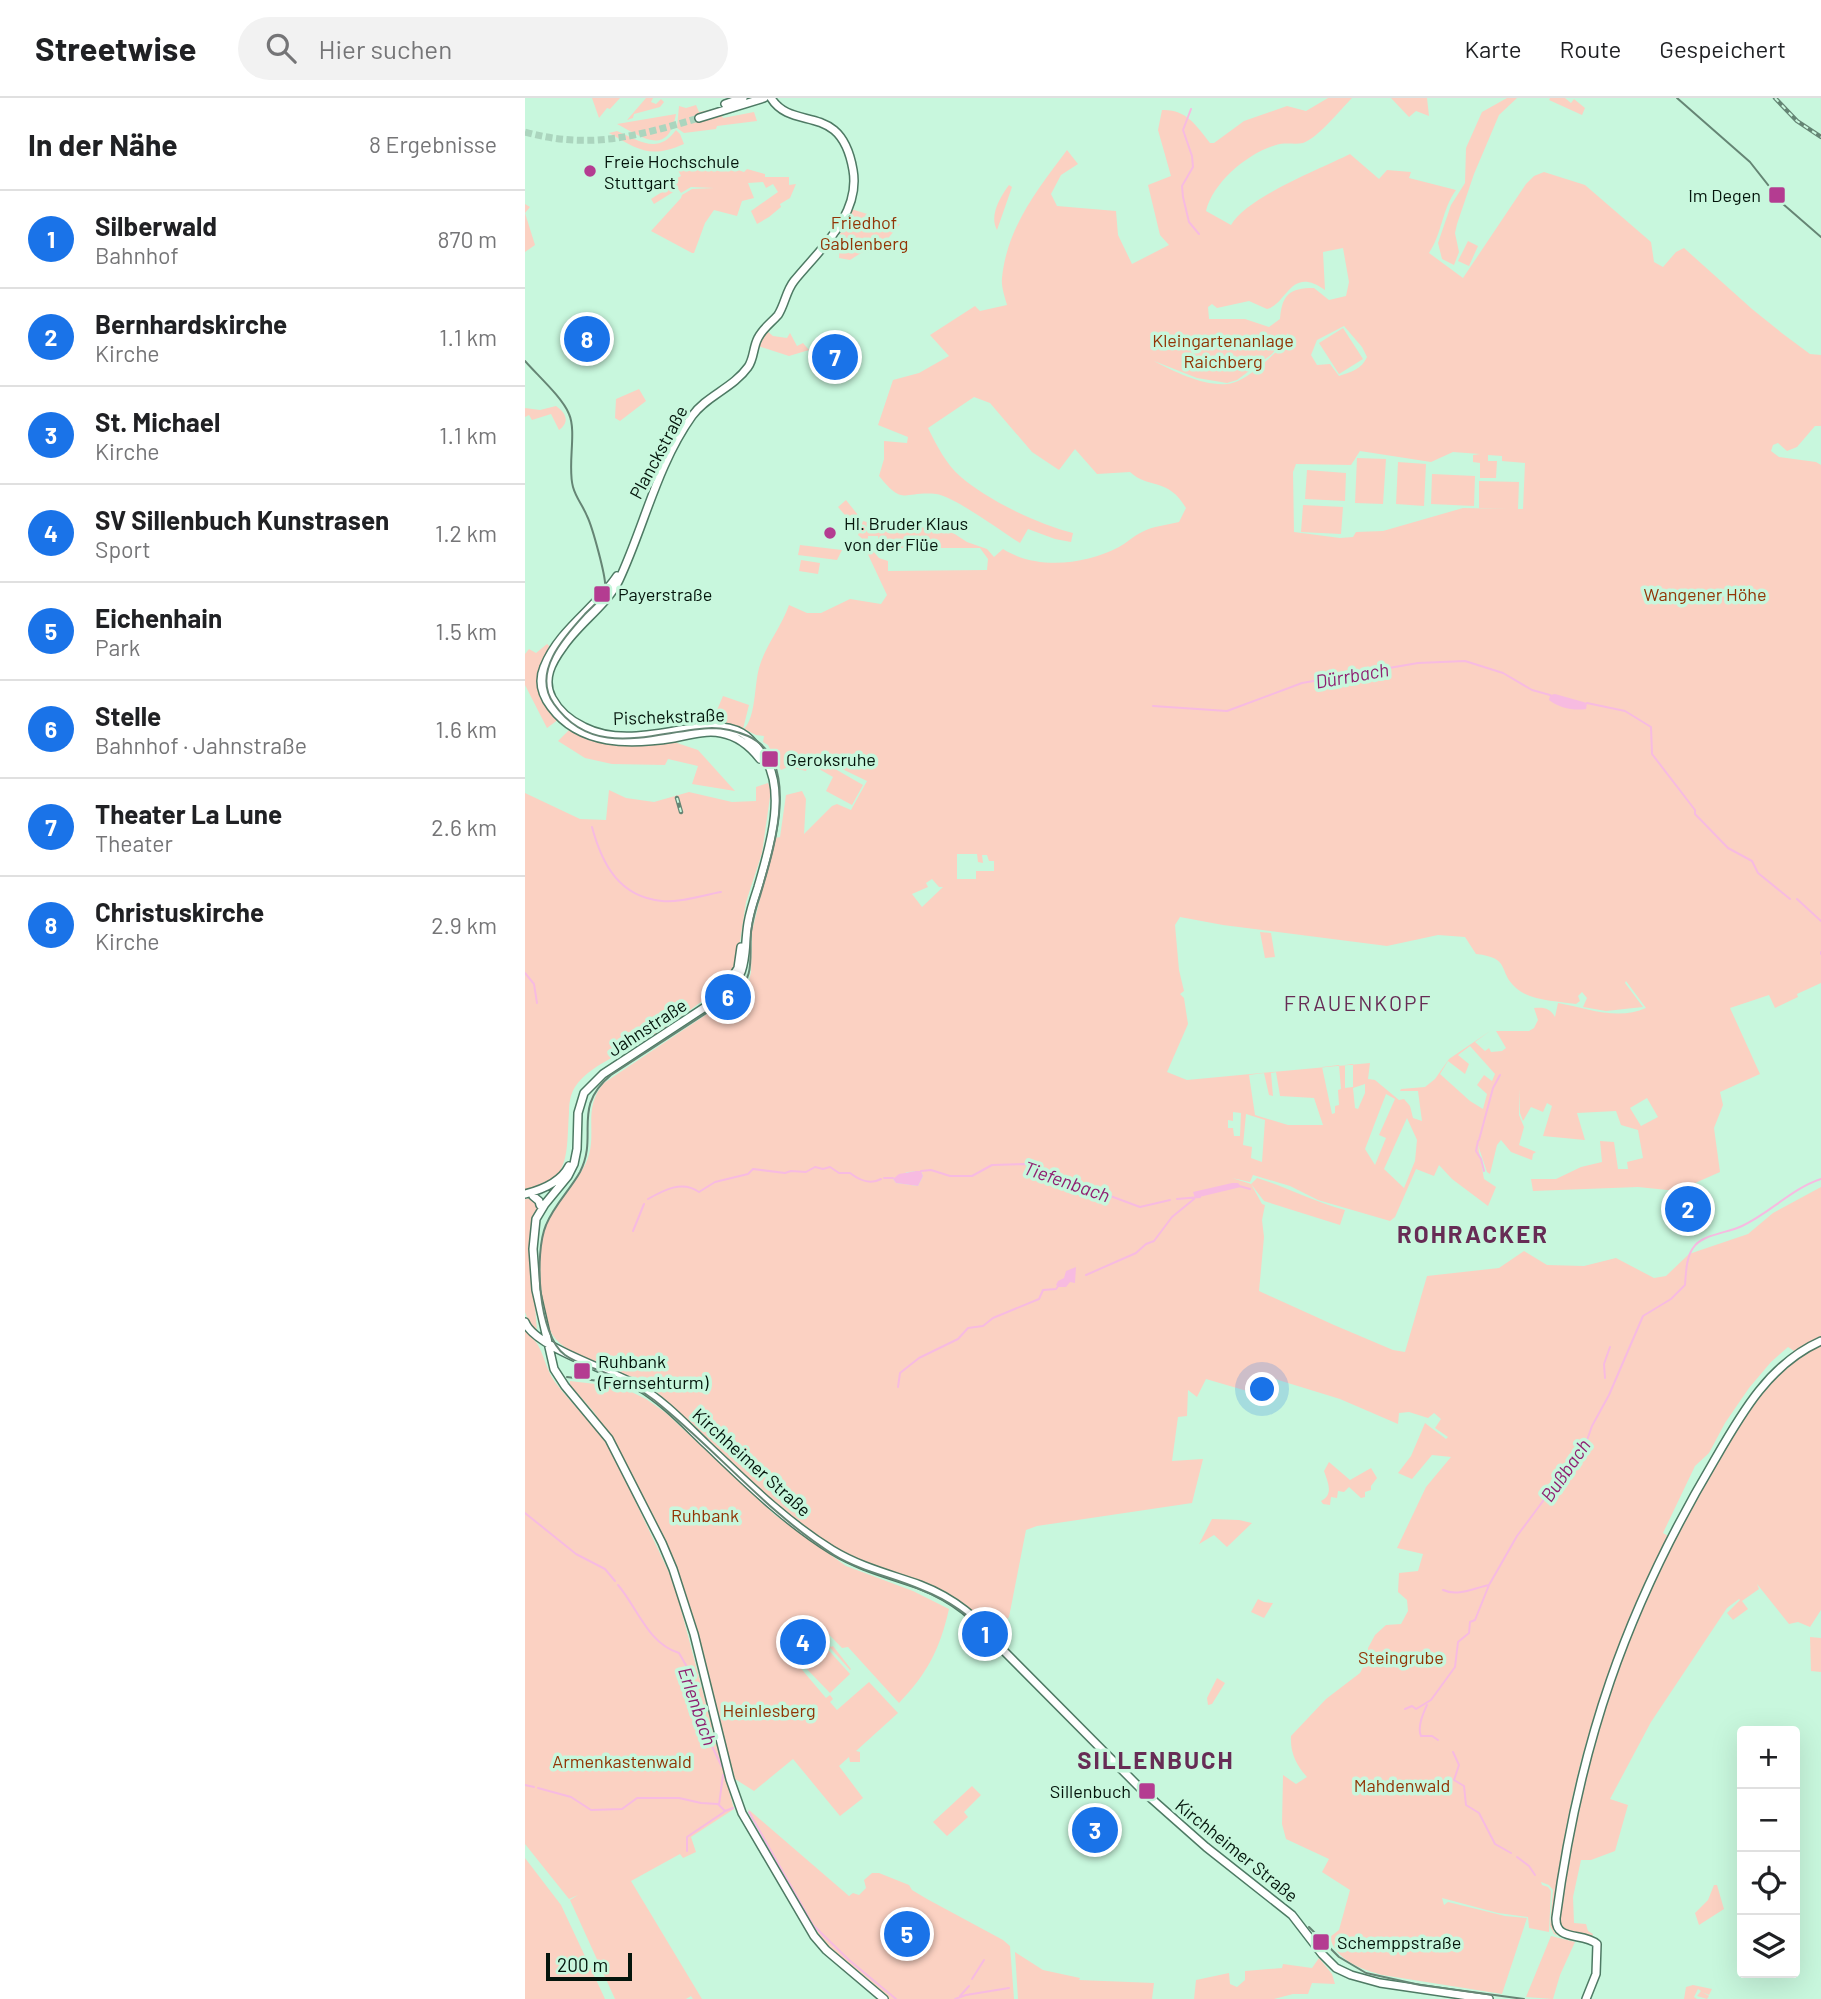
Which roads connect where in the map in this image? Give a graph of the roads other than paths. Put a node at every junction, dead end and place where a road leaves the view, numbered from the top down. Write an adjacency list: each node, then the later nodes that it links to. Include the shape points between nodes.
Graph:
1 (743, 98): 4 (main road)
2 (764, 98): 4 (main road)
3 (771, 98): 6 (main road, Planckstraße, via 782,110 831,127 853,168 852,197 835,232 791,286 777,315 759,336 747,369 690,418)
4 (717, 111): 5 (main road)
5 (699, 118)
6 (608, 592): 7 (main road, Pischekstraße, via 549,670 549,690 563,713 587,729 615,737 713,727 738,731)
7 (750, 744): 8 (main road, Jahnstraße, via 768,774 772,793 738,968 718,994 587,1083 575,1107 573,1152); 9 (main road, Jahnstraße, via 770,767 776,790 768,852 749,918 742,972 727,992 589,1086 578,1110 575,1162)
8 (566, 1172): 10 (main road); 11 (main road)
9 (559, 1188): 10 (main road); 14 (main road, Jahnstraße, via 540,1210 534,1230)
10 (550, 1192): 11 (main road); 12 (main road)
11 (528, 1196): 12 (main road)
12 (540, 1205): 14 (main road, via 531,1229 531,1260)
13 (525, 1322): 14 (main road, Kirchheimer Straße, via 529,1331)
14 (544, 1340): 16 (main road, Kirchheimer Straße); 17 (main road); 18 (main road, via 545,1359)
15 (1821, 1340): 21 (main road, via 1783,1365 1742,1414 1669,1540 1617,1658 1579,1786 1556,1918 1561,1933 1597,1944)
16 (558, 1348): 17 (main road, via 551,1352); 20 (main road, Kirchheimer Straße, via 649,1393 778,1511 831,1550 871,1570 931,1590 976,1619 1127,1776 1206,1847 1288,1911 1336,1968 1380,1983)
17 (551, 1360): 18 (main road)
18 (557, 1379): 19 (main road, via 612,1446 662,1543 694,1634 742,1813 814,1936)
19 (884, 1999)
20 (1489, 1999)
21 (1584, 1999)

